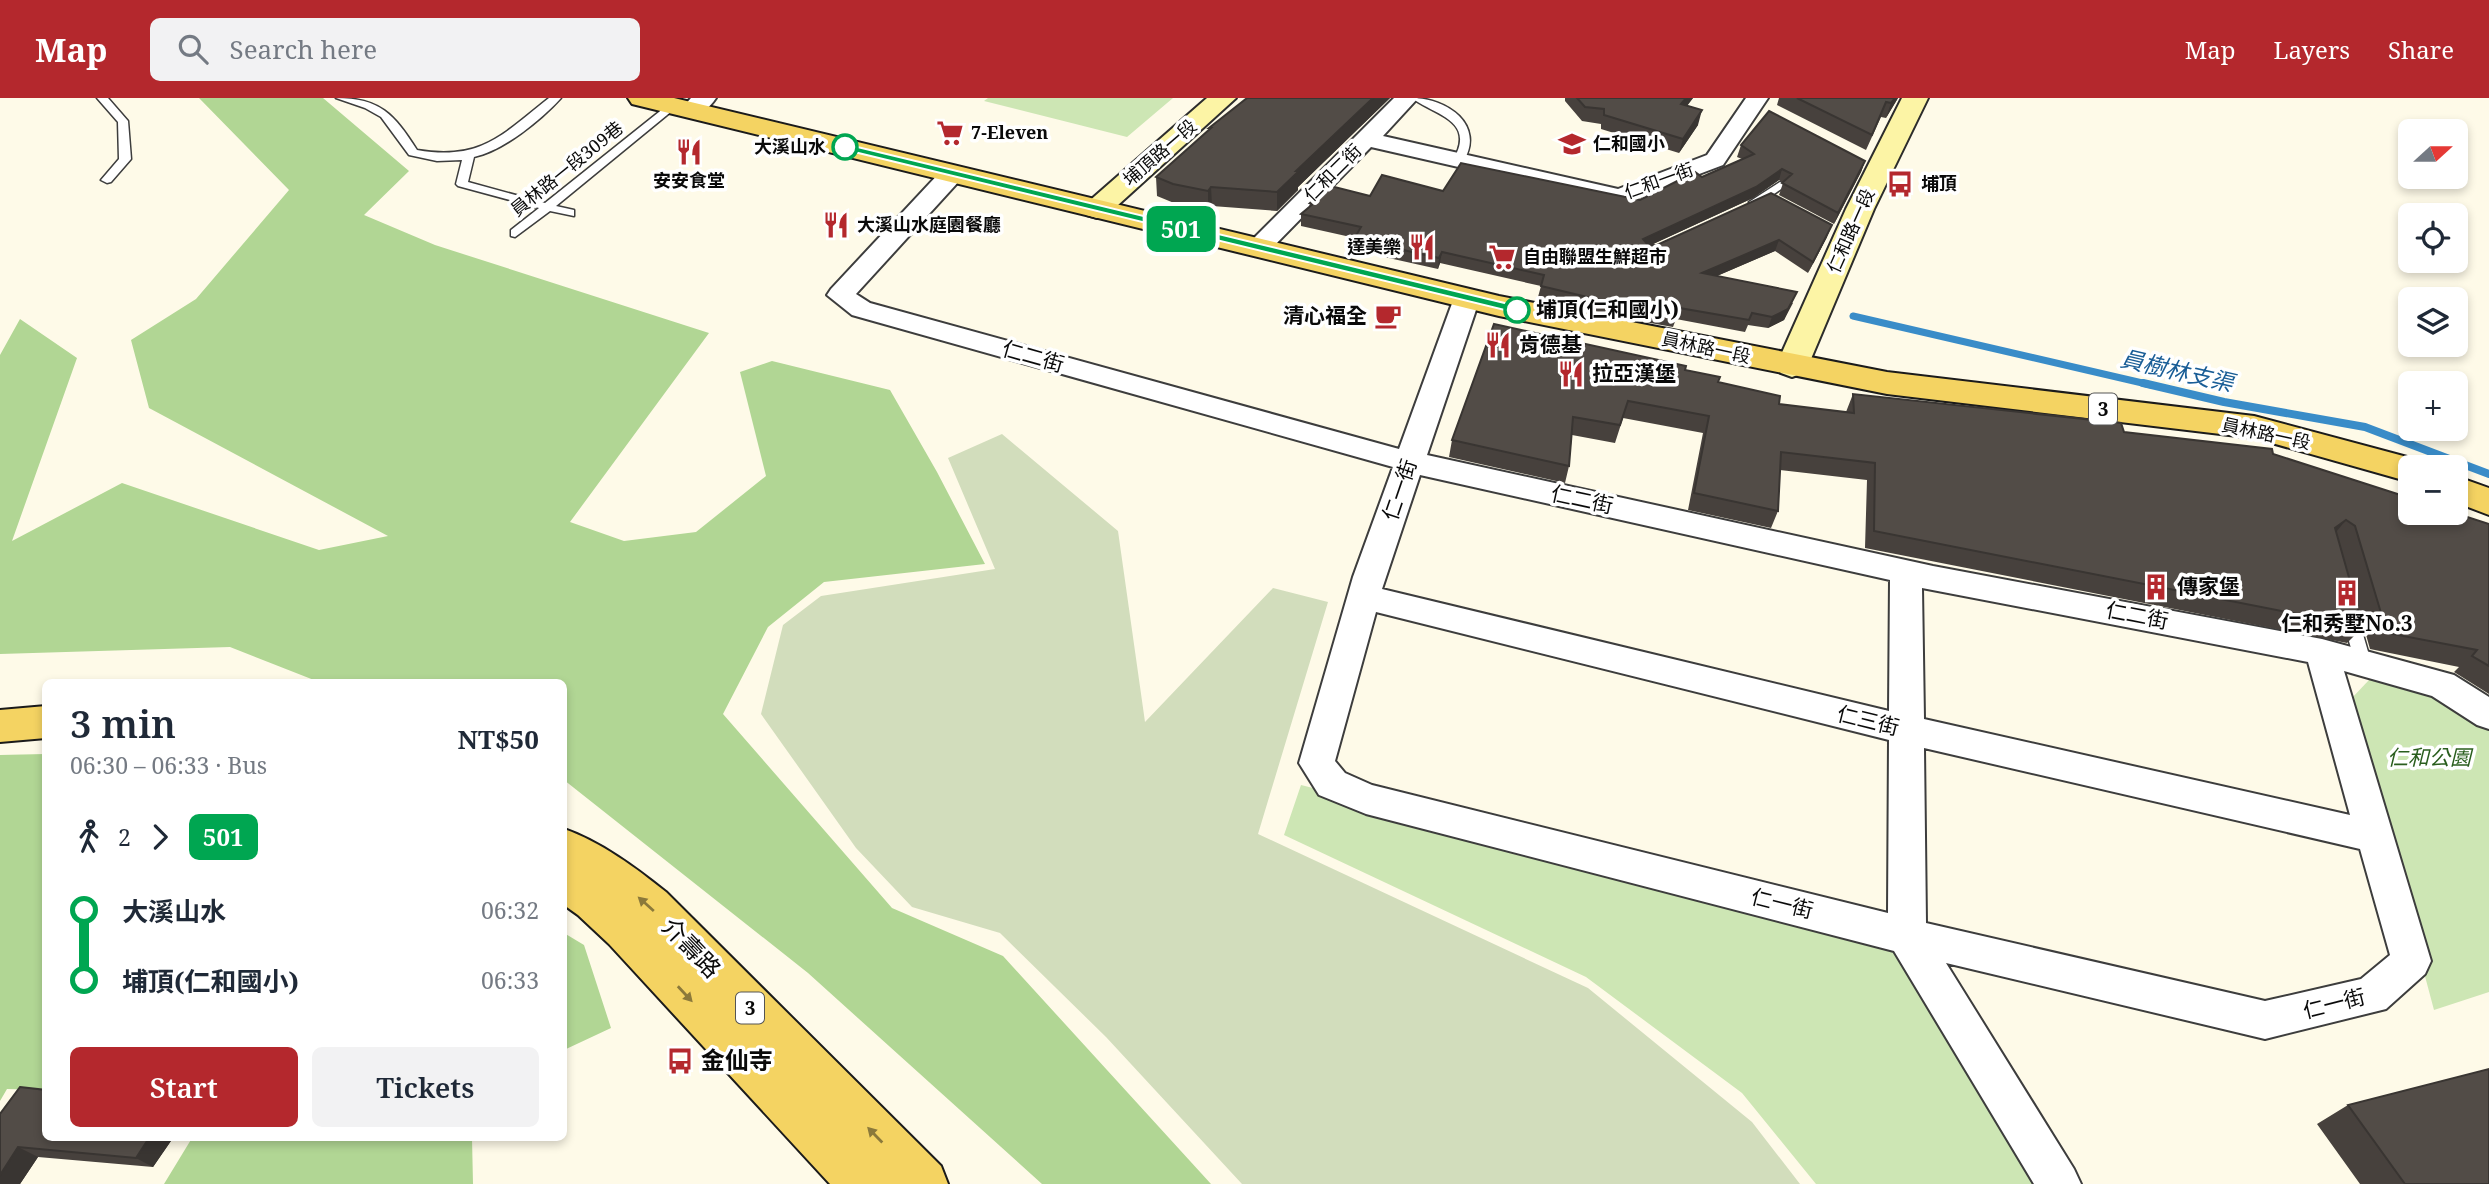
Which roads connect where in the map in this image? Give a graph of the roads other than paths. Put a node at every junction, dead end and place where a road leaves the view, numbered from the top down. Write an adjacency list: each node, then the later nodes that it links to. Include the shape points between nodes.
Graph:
1 (102, 98): 16 (lane, via 122,121 125,159)
2 (341, 98): 13 (lane, via 375,106 392,120 413,153 437,159)
3 (556, 98): 13 (lane, via 490,148)
4 (1195, 98): 18 (main road, 埔頂路一段)
5 (1223, 98): 18 (main road, 埔頂路一段)
6 (1407, 98): 12 (street, 仁和二街)
7 (1417, 98): 14 (lane, via 1450,114 1465,134 1466,146)
8 (1915, 98): 25 (main road, 仁和路一段, via 1868,163)
9 (1755, 101): 11 (street); 14 (street, 仁和一街, via 1715,160 1620,197)
10 (674, 102): 15 (main road, 員林路一段 / 3); 19 (lane, 員林路一段309巷)
11 (1776, 116)
12 (1366, 139): 14 (street, 仁和一街); 23 (street, 仁和二街)
13 (468, 157): 19 (lane, via 462,184)
14 (1459, 160)
15 (952, 174): 18 (main road, 員林路一段 / 3); 26 (street, 仁二街, via 841,295 861,309)
16 (107, 180)
17 (1780, 185): 20 (lane, via 1771,199)
18 (1085, 206): 23 (main road, 員林路一段 / 3)
19 (548, 207): 21 (lane); 22 (lane, 員林路一段309巷)
20 (1746, 207)
21 (569, 213)
22 (515, 233)
23 (1258, 248): 24 (main road, 員林路一段 / 3)
24 (1467, 299): 25 (main road, 員林路一段 / 3); 26 (street, 仁一街)
25 (1791, 366): 27 (main road, 員林路一段 / 3, via 1887,383 2254,427)
26 (1410, 462): 30 (street, 仁二街); 32 (street, 仁一街)
27 (2398, 468)
28 (2468, 493): 29 (main road)
29 (2489, 502)
30 (1906, 572): 33 (street, 仁二街); 40 (street)
31 (2344, 596): 34 (lane)
32 (1364, 597): 40 (street, 仁三街); 44 (street, 仁一街, via 1317,763 1332,784 1366,799)
33 (2322, 652): 34 (street, 仁二街); 41 (street, 仁一街)
34 (2363, 662): 37 (street, 仁二街, via 2442,685)
35 (42, 700): 36 (main road)
36 (0, 703)
37 (2489, 715)
38 (42, 722): 39 (main road)
39 (0, 726)
40 (1906, 730): 41 (street, 仁三街); 44 (street)
41 (2375, 836): 44 (street, 仁一街, via 2411,961 2372,996 2265,1020)
42 (567, 850): 46 (main road, 介壽路 / 3, one-way to 42, via 650,906)
43 (567, 883): 45 (main road, 介壽路 / 3, one-way to 45, via 625,930)
44 (1907, 936): 47 (street)
45 (865, 1184)
46 (923, 1184)
47 (2059, 1184)

